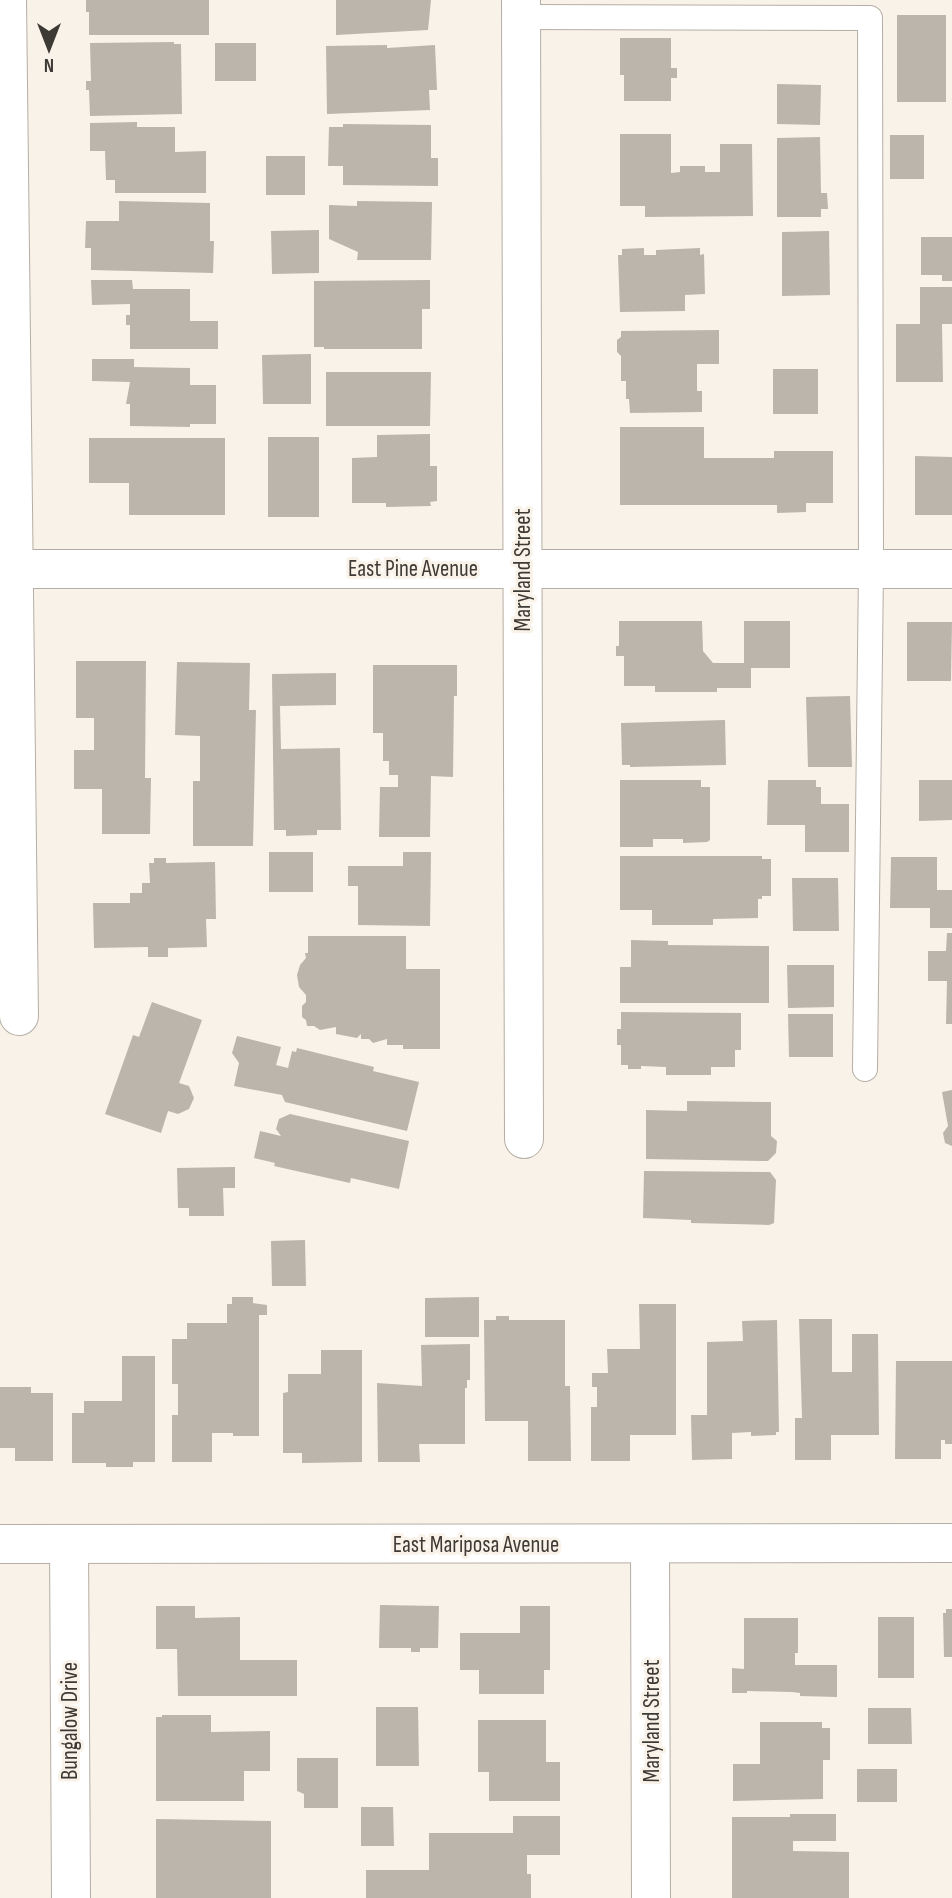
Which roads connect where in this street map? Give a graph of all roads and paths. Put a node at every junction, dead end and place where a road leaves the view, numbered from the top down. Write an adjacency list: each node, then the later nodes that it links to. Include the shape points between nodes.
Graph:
1 (7, 0): 4 (street)
2 (521, 8): 3 (street, Maryland Street); 5 (lane, via 870,18)
3 (522, 568): 4 (street, East Pine Avenue); 5 (street, East Pine Avenue); 9 (street, Maryland Street)
4 (7, 569): 7 (street)
5 (871, 569): 6 (street, East Pine Avenue); 8 (lane)
6 (952, 569)
7 (19, 1016)
8 (865, 1069)
9 (524, 1139)
10 (952, 1543): 13 (street, East Mariposa Avenue)
11 (0, 1544): 12 (street, East Mariposa Avenue)
12 (69, 1544): 13 (street, East Mariposa Avenue); 14 (street, Bungalow Drive)
13 (650, 1544): 15 (street, Maryland Street)
14 (71, 1898)
15 (651, 1898)

